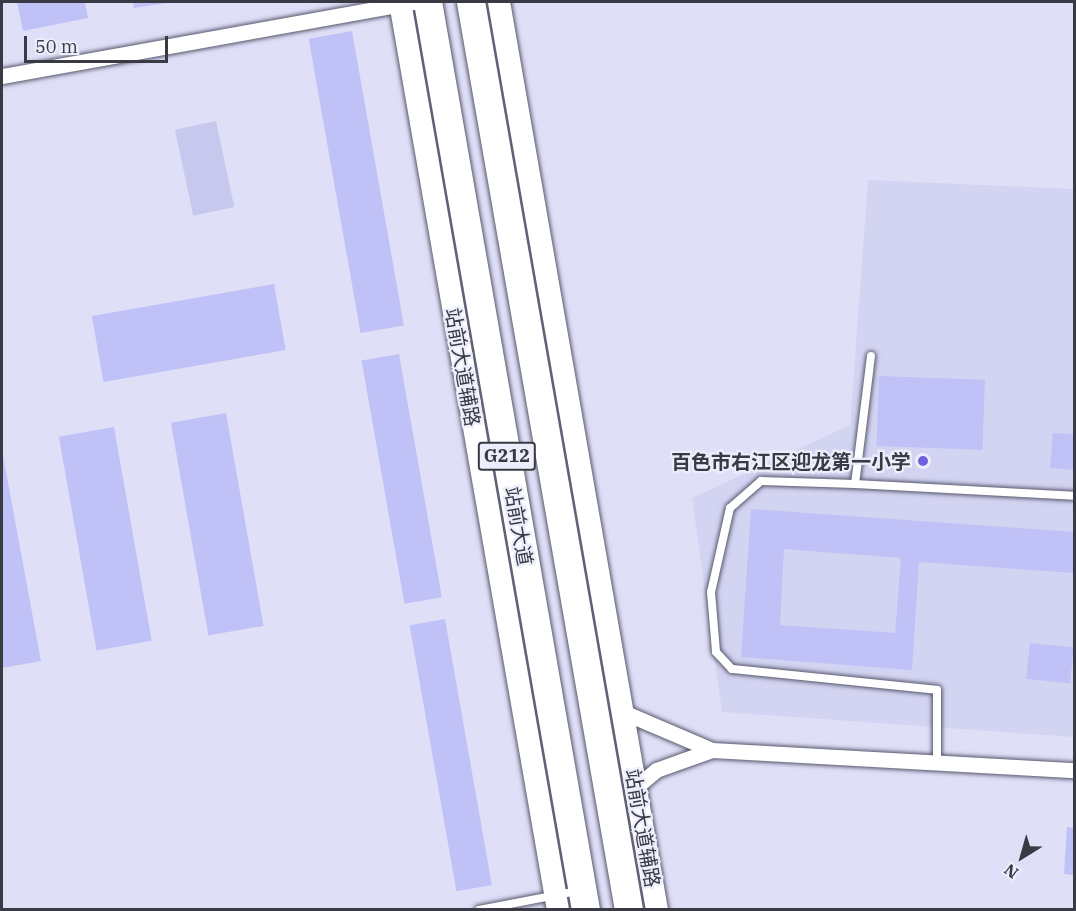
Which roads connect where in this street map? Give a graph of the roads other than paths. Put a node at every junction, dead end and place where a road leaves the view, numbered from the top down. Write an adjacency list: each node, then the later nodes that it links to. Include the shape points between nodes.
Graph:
1 (411, 2): 4 (street); 13 (highway, 站前大道 / G212)
2 (471, 2): 15 (highway, G212)
3 (499, 2): 8 (street, 站前大道辅路)
4 (2, 76)
5 (871, 356): 6 (lane)
6 (855, 484): 7 (lane); 10 (lane, via 761,481 730,508 711,592 716,652 732,669 937,690)
7 (1074, 496)
8 (623, 712): 9 (street); 12 (street, 站前大道辅路)
9 (712, 750): 10 (street); 12 (street, via 656,770)
10 (937, 763): 11 (street)
11 (1074, 770)
12 (636, 788): 16 (street, 站前大道辅路)
13 (571, 901): 14 (lane)
14 (479, 909)
15 (629, 909)
16 (657, 909)

